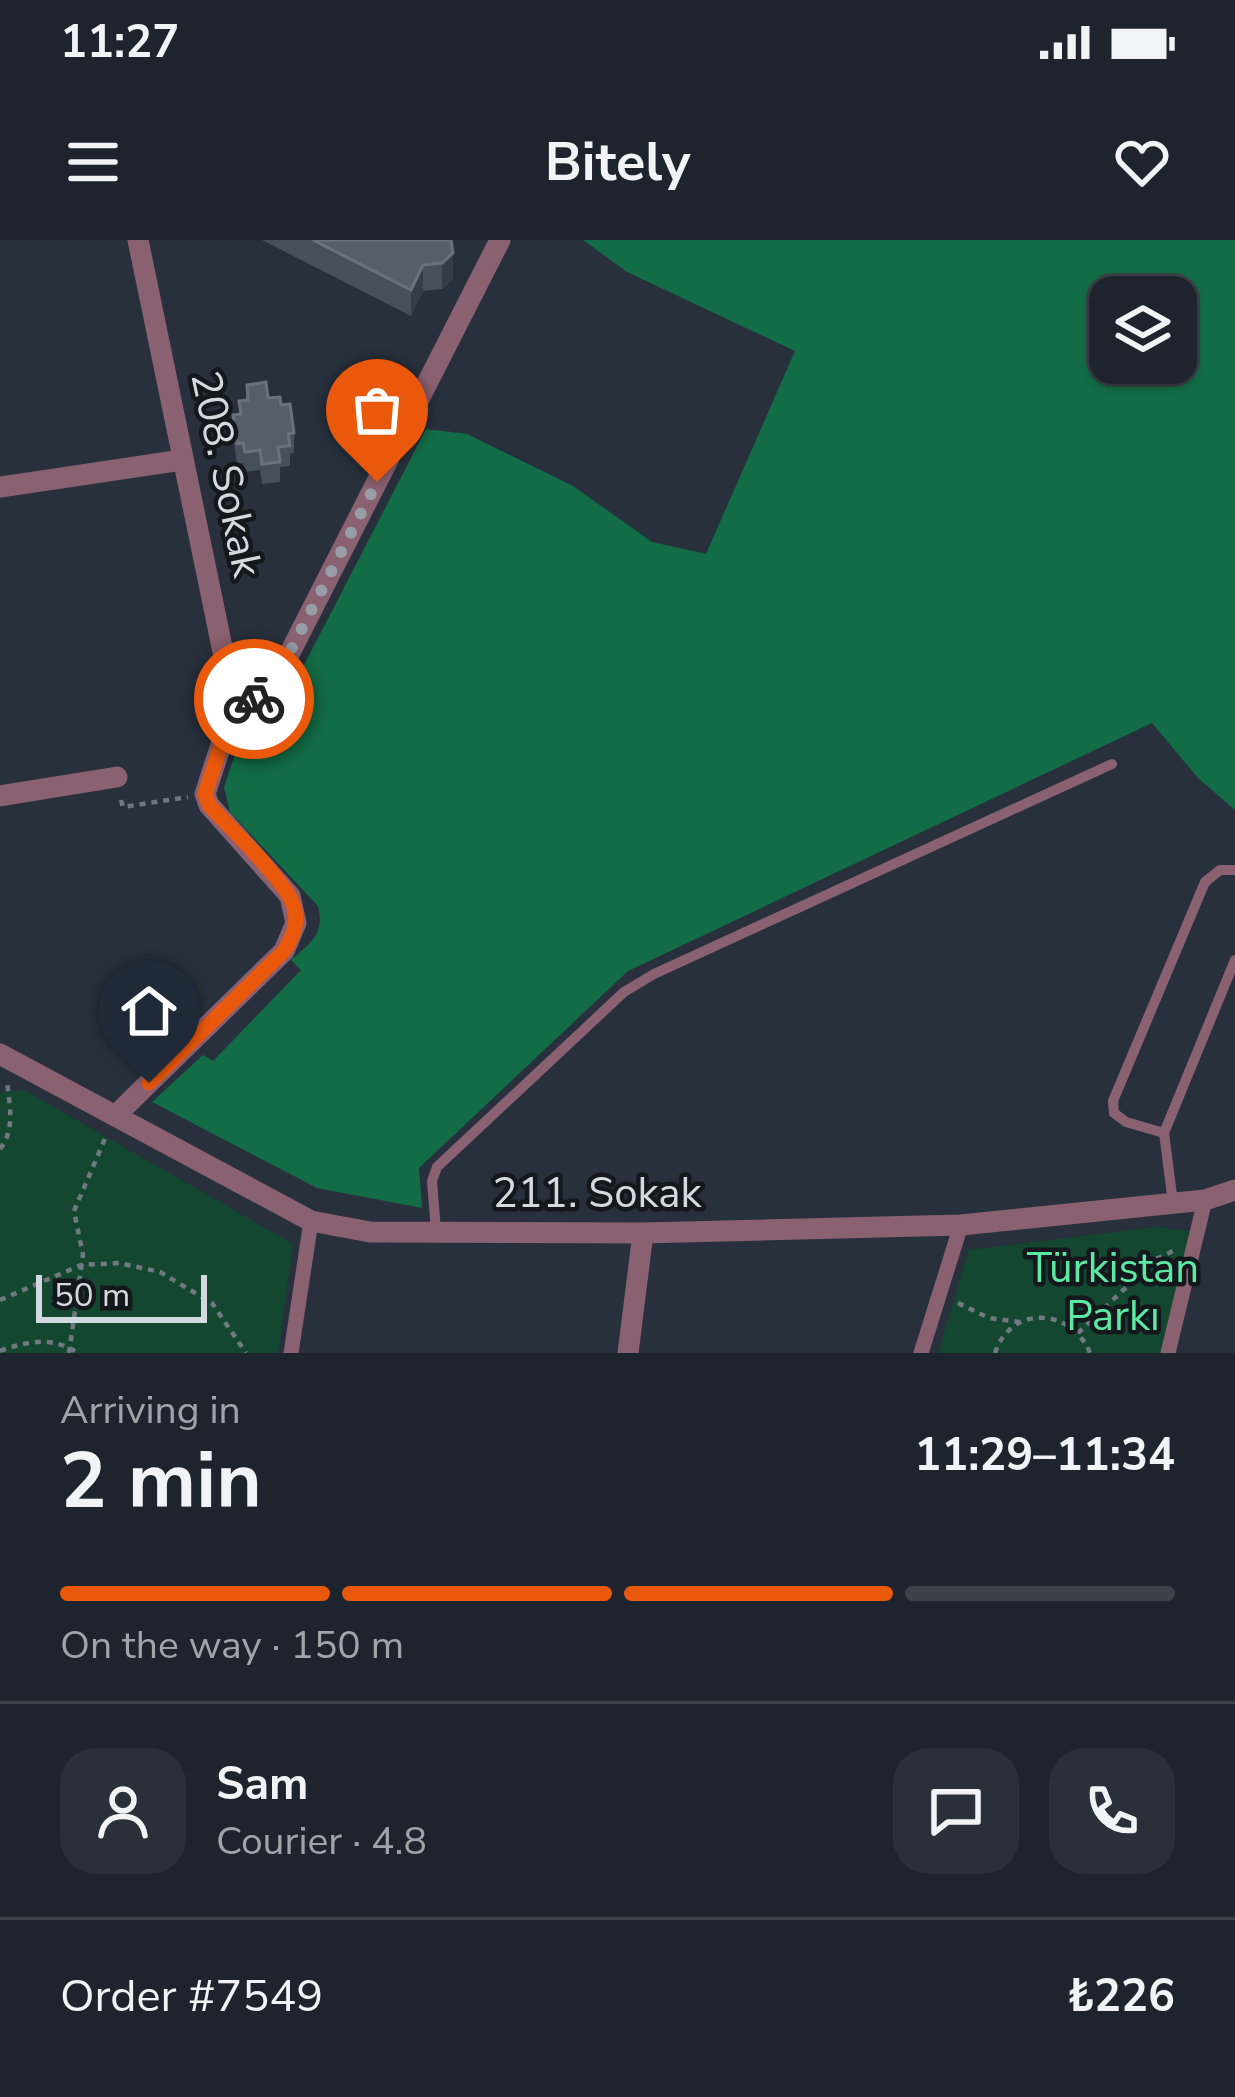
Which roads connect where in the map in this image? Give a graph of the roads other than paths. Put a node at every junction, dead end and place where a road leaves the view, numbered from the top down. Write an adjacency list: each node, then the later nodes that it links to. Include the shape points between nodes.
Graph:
1 (138, 240): 3 (street, 208. Sokak)
2 (500, 240): 5 (street, via 274,683)
3 (182, 460): 4 (street); 5 (street, 208. Sokak)
4 (0, 487)
5 (234, 705): 12 (street, via 205,794 290,896 292,938)
6 (1112, 764): 19 (lane, via 624,992 437,1167)
7 (117, 777): 8 (street)
8 (0, 796)
9 (1235, 870): 13 (lane, via 1205,882 1113,1101 1126,1122)
10 (1235, 960): 13 (lane)
11 (2, 1055): 12 (street, 211. Sokak)
12 (115, 1116): 17 (street, 211. Sokak)
13 (1164, 1133): 16 (lane)
14 (1235, 1190): 15 (street, 211. Sokak)
15 (1204, 1200): 16 (street, 211. Sokak); 24 (street)
16 (1173, 1203): 18 (street, 211. Sokak)
17 (311, 1221): 19 (street, 211. Sokak); 21 (street)
18 (961, 1225): 20 (street, 211. Sokak); 23 (street)
19 (436, 1233): 20 (street, 211. Sokak)
20 (643, 1233): 22 (street)
21 (290, 1353)
22 (628, 1353)
23 (921, 1353)
24 (1168, 1353)

